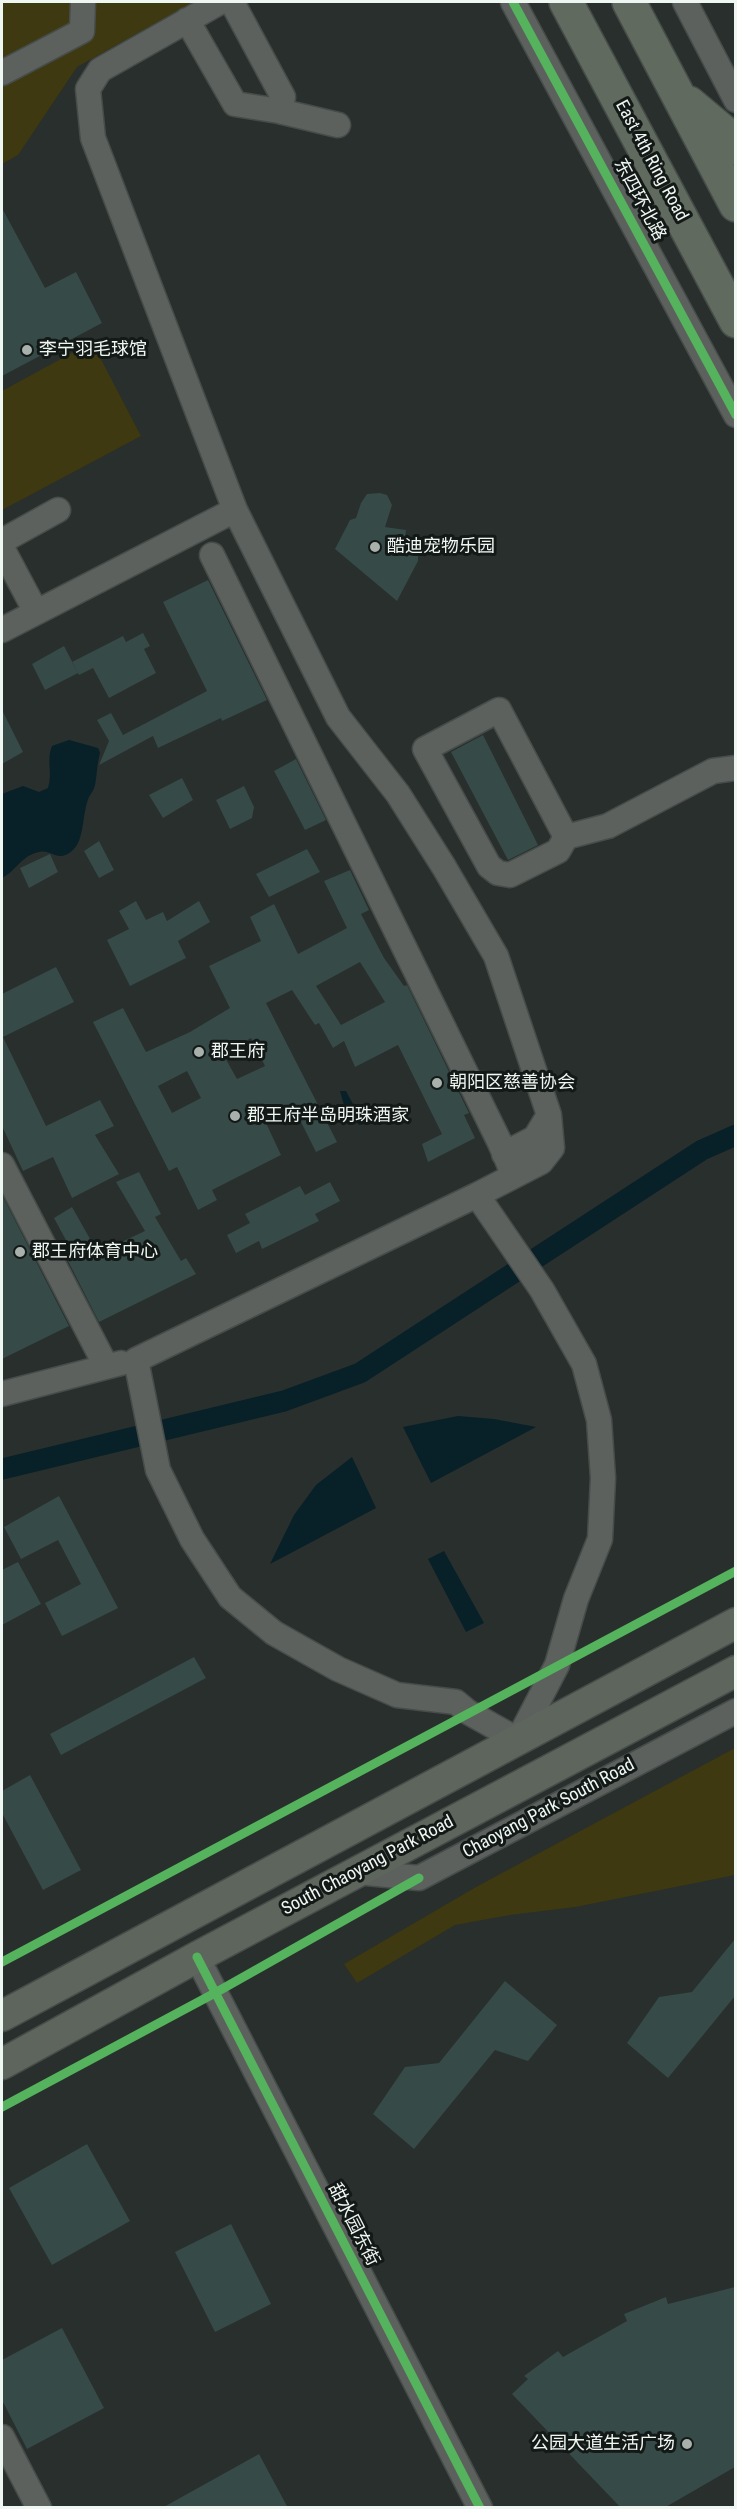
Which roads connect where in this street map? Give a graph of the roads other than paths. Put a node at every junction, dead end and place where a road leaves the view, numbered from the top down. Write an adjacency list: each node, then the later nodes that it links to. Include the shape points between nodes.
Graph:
1 (83, 2): 9 (street, via 82,31)
2 (220, 2): 8 (street)
3 (232, 2): 12 (street, via 283,97)
4 (513, 2): 17 (street, 东四环北路)
5 (566, 2): 16 (highway, East 4th Ring Road)
6 (629, 2): 10 (highway)
7 (685, 2): 11 (street)
8 (187, 20): 12 (street, via 235,104); 19 (street, via 100,70 88,89 93,138)
9 (2, 73)
10 (676, 93): 14 (highway, via 726,134); 15 (highway)
11 (735, 100)
12 (279, 111): 13 (street)
13 (338, 125)
14 (735, 148)
15 (735, 205)
16 (735, 321)
17 (735, 415)
18 (58, 510): 20 (street)
19 (235, 510): 23 (street); 28 (street, via 338,717 398,794 496,956 549,1115 535,1138)
20 (2, 541)
21 (2, 548): 23 (street)
22 (212, 555): 28 (street)
23 (36, 612): 24 (street)
24 (2, 630)
25 (735, 768): 26 (street, via 713,771 608,826)
26 (566, 837): 26 (street, via 499,710 425,749 489,866 498,873 510,875 558,850)
27 (2, 1165): 31 (street)
28 (509, 1165): 29 (street)
29 (477, 1195): 30 (street); 36 (street, via 542,1290 584,1364 599,1420 603,1478 600,1539 576,1599 557,1665)
30 (136, 1360): 31 (street); 36 (street, via 158,1470 192,1539 230,1597 274,1633 338,1669 397,1695 456,1702)
31 (106, 1366): 32 (street)
32 (2, 1394)
33 (735, 1623): 36 (main road)
34 (735, 1671): 37 (main road, South Chaoyang Park Road)
35 (735, 1711): 37 (street, Chaoyang Park South Road, via 418,1878)
36 (518, 1740): 39 (main road)
37 (356, 1872): 38 (main road, South Chaoyang Park Road)
38 (197, 1957): 40 (main road, South Chaoyang Park Road); 43 (street, 甜水园东街)
39 (2, 2016)
40 (2, 2064)
41 (2, 2437): 42 (street)
42 (39, 2508)
43 (480, 2508)

